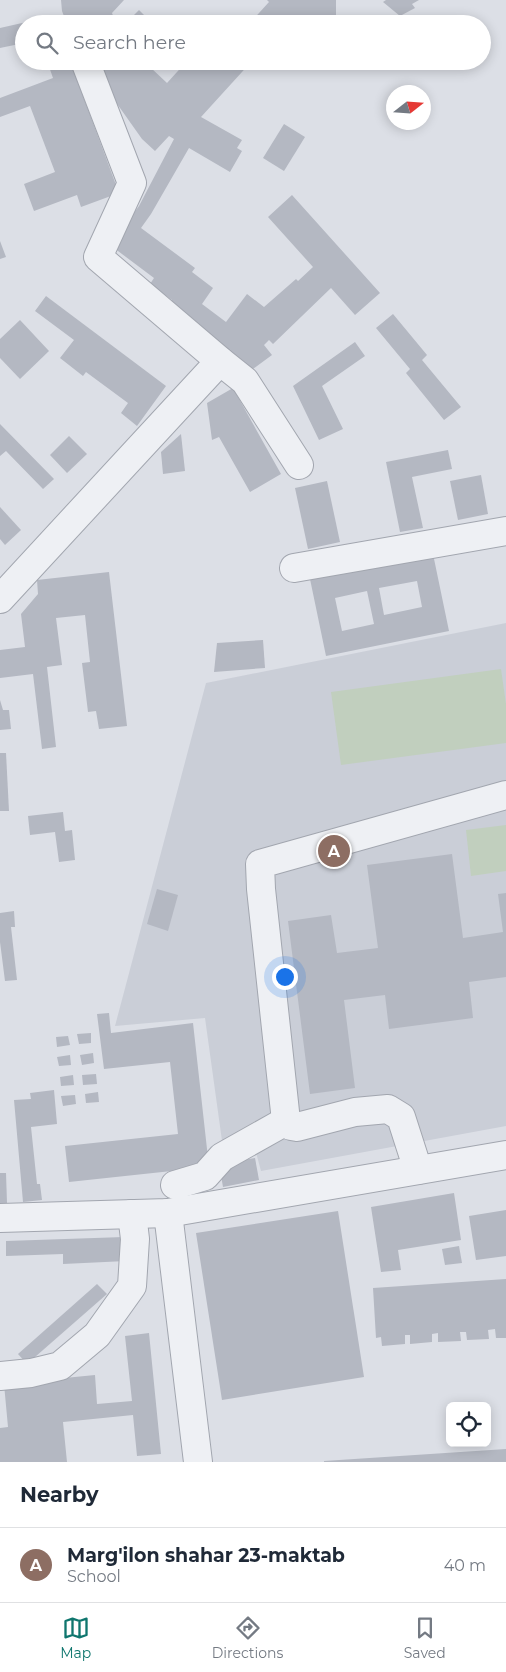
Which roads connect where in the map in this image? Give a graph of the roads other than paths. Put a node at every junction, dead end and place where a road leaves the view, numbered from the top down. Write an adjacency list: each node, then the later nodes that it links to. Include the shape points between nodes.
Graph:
1 (88, 70): 2 (street, via 132,182 98,257)
2 (220, 361): 3 (street, via 245,381); 6 (street)
3 (299, 465)
4 (506, 531): 5 (street)
5 (294, 568)
6 (0, 599)
7 (506, 794): 8 (street, via 260,864)
8 (286, 1121): 10 (street, via 297,1126 355,1112 388,1110 401,1117); 11 (street, via 222,1158 205,1176)
9 (506, 1155): 10 (street)
10 (418, 1170): 12 (street)
11 (175, 1185)
12 (168, 1213): 13 (street); 16 (street)
13 (132, 1214): 14 (street); 15 (street, via 135,1239 132,1286 97,1335 60,1366)
14 (0, 1218)
15 (0, 1376)
16 (198, 1462)

